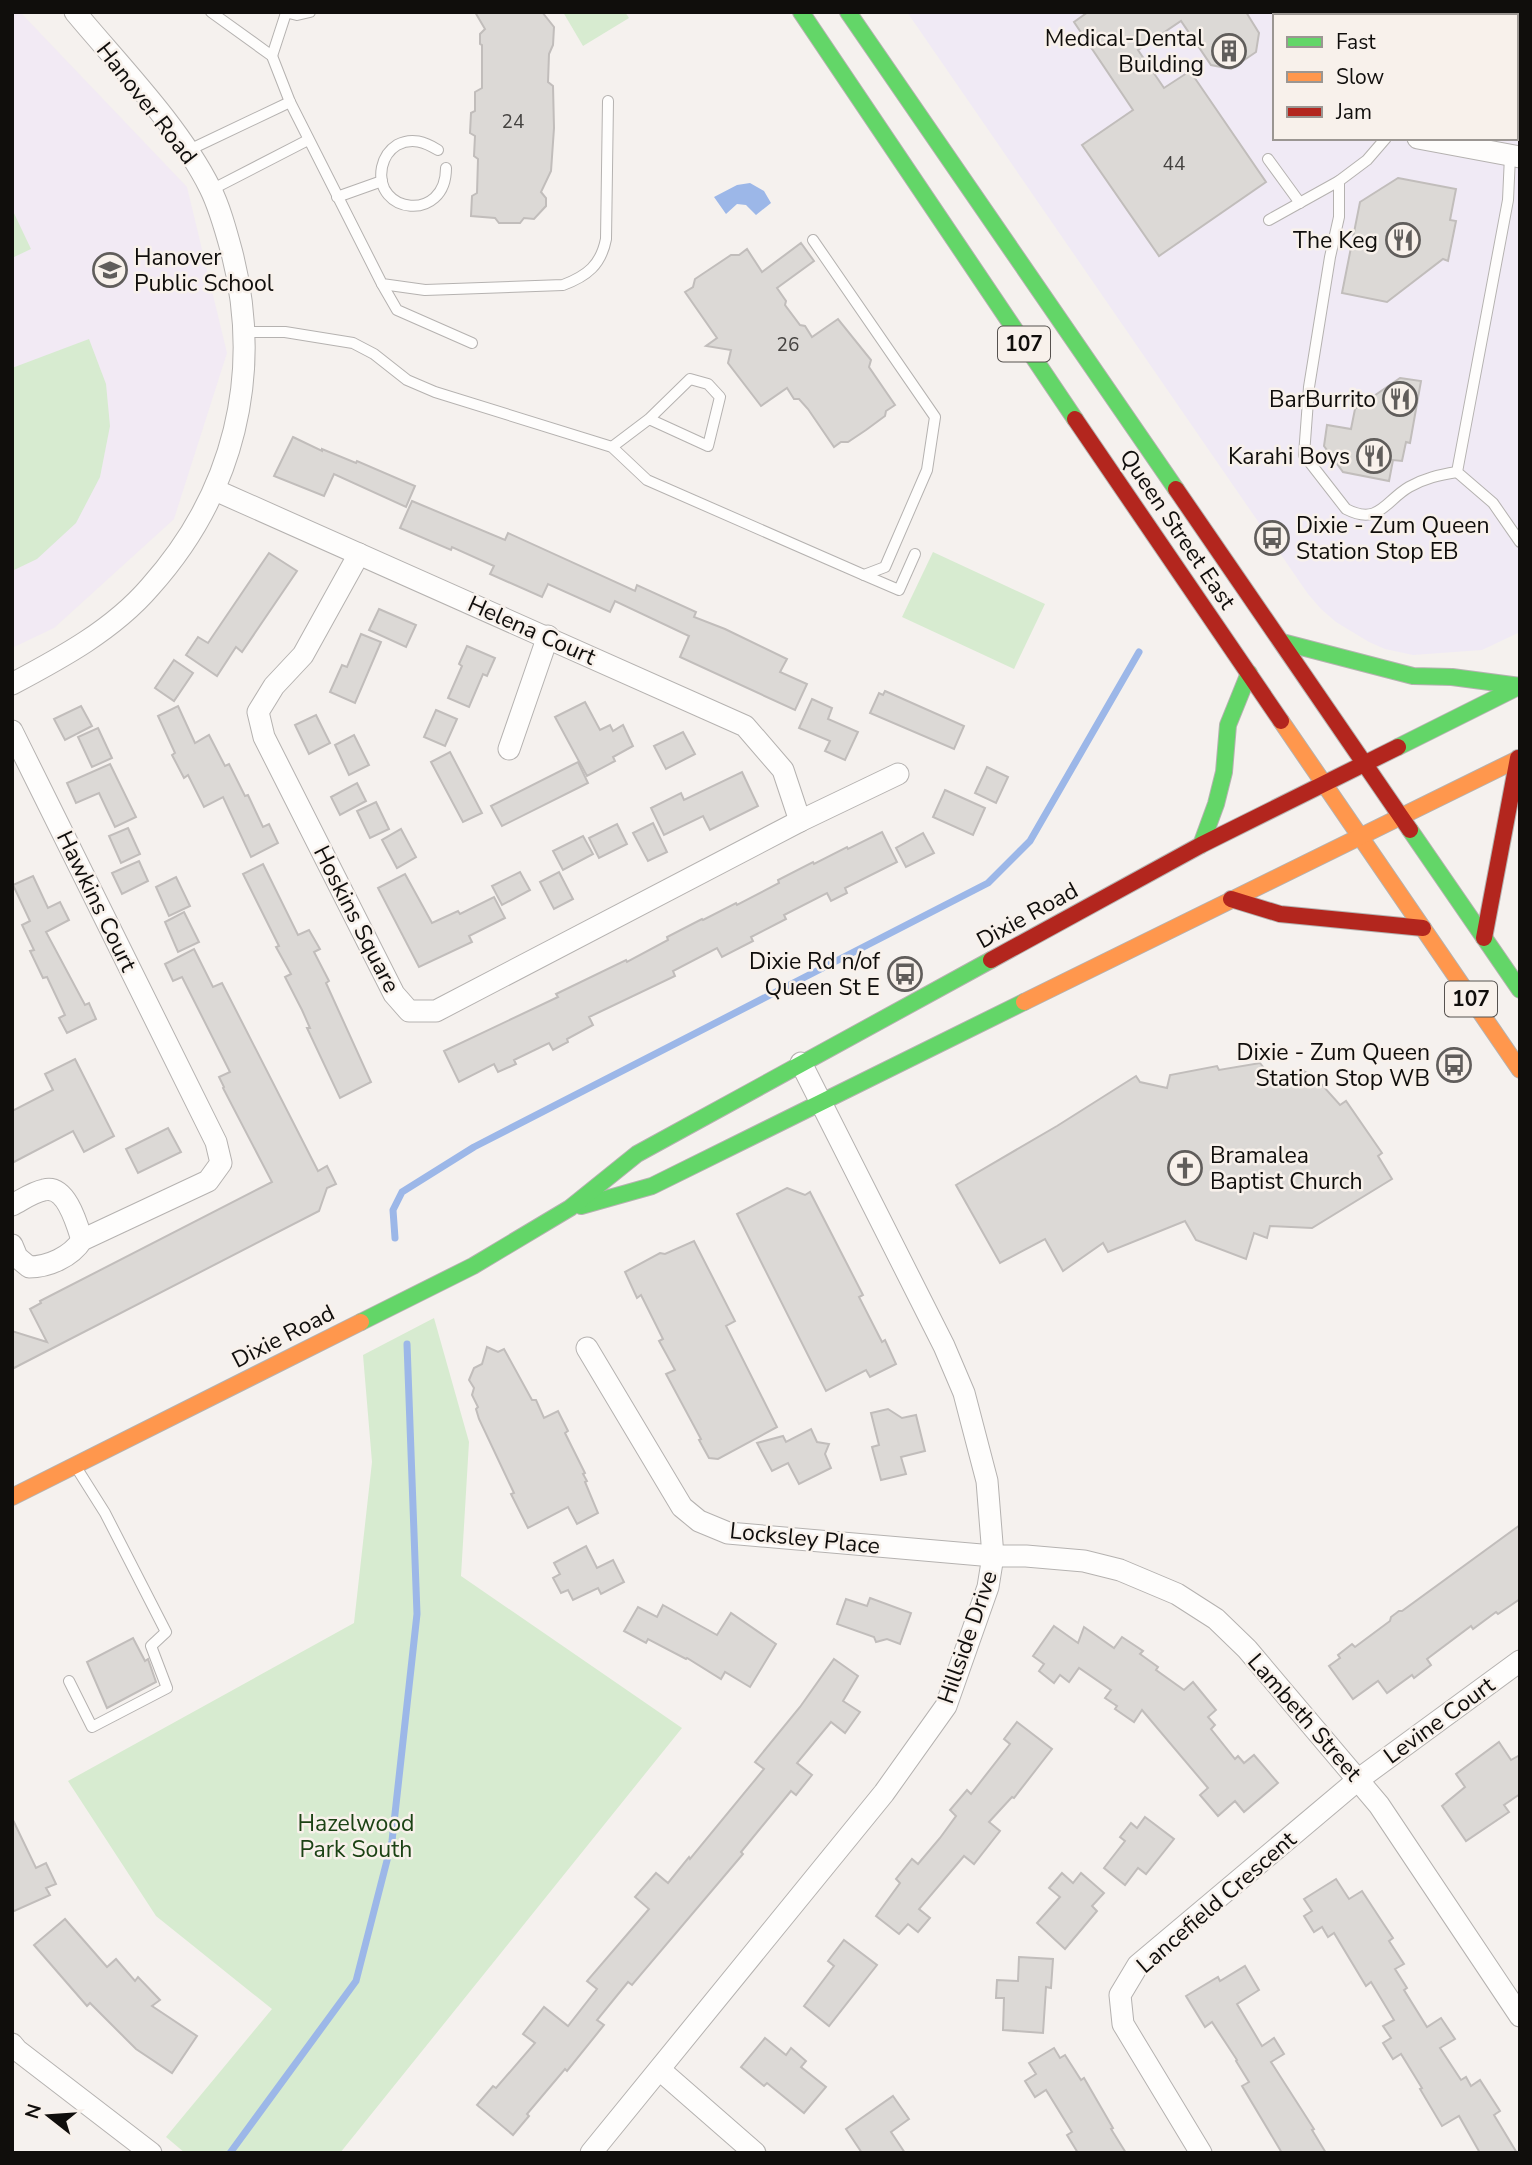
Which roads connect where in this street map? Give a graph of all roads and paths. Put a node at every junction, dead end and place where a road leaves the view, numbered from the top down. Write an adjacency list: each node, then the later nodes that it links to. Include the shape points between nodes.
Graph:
1 (75, 12): 13 (street, Hanover Road)
2 (211, 12): 7 (lane)
3 (310, 12): 6 (lane)
4 (801, 12): 38 (main road, Queen Street East / 107)
5 (848, 12): 37 (main road, Queen Street East / 107)
6 (286, 13): 7 (lane)
7 (272, 56): 9 (lane)
8 (608, 101): 25 (lane, via 606,239 596,266 563,285 425,290)
9 (290, 102): 10 (lane); 13 (lane)
10 (308, 139): 20 (lane); 21 (lane)
11 (1384, 140): 19 (lane)
12 (1429, 140): 15 (street)
13 (189, 150): 20 (street, Hanover Road)
14 (438, 150): 18 (lane, via 418,141 398,145 383,160)
15 (1515, 156): 30 (lane)
16 (1268, 159): 22 (lane)
17 (446, 168): 18 (lane, via 443,190 415,207 394,200)
18 (382, 181): 21 (lane)
19 (1339, 181): 22 (lane); 30 (lane, via 1339,217 1309,387 1304,456 1346,509 1356,514 1385,508 1406,489 1430,477)
20 (211, 190): 26 (street, Hanover Road, via 239,282)
21 (337, 197): 25 (lane)
22 (1300, 203): 23 (lane)
23 (1269, 220)
24 (814, 240): 35 (lane, via 935,417 927,470 900,534 885,566)
25 (382, 284): 27 (lane, via 397,310)
26 (245, 332): 29 (lane, via 285,332 353,343 407,380 435,392); 31 (street, Hanover Road, via 243,389)
27 (472, 344)
28 (649, 419): 28 (lane, via 690,379 708,384 720,397 708,446); 29 (lane)
29 (612, 447): 35 (lane, via 647,480)
30 (1457, 472): 32 (lane, via 1493,503)
31 (215, 491): 33 (street, Helena Court); 39 (street, Hanover Road, via 185,543 149,589 106,628)
32 (1520, 542)
33 (359, 554): 36 (street, Helena Court); 48 (street, Hoskins Square, via 303,655 258,712 270,749 394,994 409,1011 436,1011)
34 (915, 554): 35 (lane, via 899,590)
35 (864, 575)
36 (548, 636): 42 (street); 48 (street, Helena Court, via 744,726 783,770)
37 (1282, 642): 40 (main road, via 1413,676); 44 (main road, Queen Street East / 107)
38 (1249, 673): 46 (main road, Queen Street East / 107); 50 (main road, via 1228,724 1224,772)
39 (12, 684)
40 (1520, 686): 44 (main road, Dixie Road)
41 (12, 731): 60 (street, Hawkins Court, via 216,1142 221,1163 208,1181)
42 (509, 749)
43 (1519, 758): 47 (main road, Dixie Road); 53 (main road)
44 (1364, 762): 46 (main road, Dixie Road); 47 (main road, Queen Street East / 107)
45 (898, 774): 48 (street)
46 (1324, 782): 49 (main road, Queen Street East / 107); 50 (main road, Dixie Road)
47 (1401, 816): 49 (main road, Dixie Road); 53 (main road, Queen Street East / 107)
48 (800, 821)
49 (1360, 836): 51 (main road, Dixie Road); 52 (main road, Queen Street East / 107)
50 (1201, 845): 55 (main road, Dixie Road)
51 (1231, 899): 52 (main road, via 1280,914); 57 (main road, Dixie Road)
52 (1423, 928): 56 (main road, Queen Street East / 107)
53 (1484, 938): 54 (main road, Queen Street East / 107)
54 (1520, 990)
55 (801, 1063): 57 (street, Hillside Drive); 59 (main road, Dixie Road, via 637,1154)
56 (1520, 1070)
57 (822, 1102): 59 (main road, Dixie Road, via 652,1186); 65 (street, Hillside Drive, via 964,1393 987,1480)
58 (12, 1205): 60 (street, via 45,1189 56,1191 64,1198)
59 (570, 1208): 63 (main road, Dixie Road, via 472,1266)
60 (82, 1240): 61 (street, via 44,1267 29,1267)
61 (12, 1245)
62 (587, 1348): 65 (street, Locksley Place, via 682,1507 699,1521 728,1533)
63 (75, 1465): 64 (main road, Dixie Road); 67 (lane, via 166,1632 151,1646 167,1688 92,1727)
64 (12, 1497)
65 (993, 1556): 68 (street, Lambeth Street, via 1084,1561 1138,1576 1177,1594 1216,1619 1247,1650); 71 (street, Hillside Drive, via 988,1587 946,1706 884,1793)
66 (1520, 1661): 68 (street, Levine Court)
67 (69, 1681)
68 (1359, 1779): 69 (street, Lambeth Street); 75 (street, Lancefield Crescent, via 1138,1965 1120,1995 1123,2024)
69 (1519, 2014)
70 (14, 2049): 72 (street)
71 (660, 2070): 73 (street, Hillside Drive); 74 (street)
72 (151, 2153)
73 (591, 2153)
74 (755, 2153)
75 (1201, 2153)

